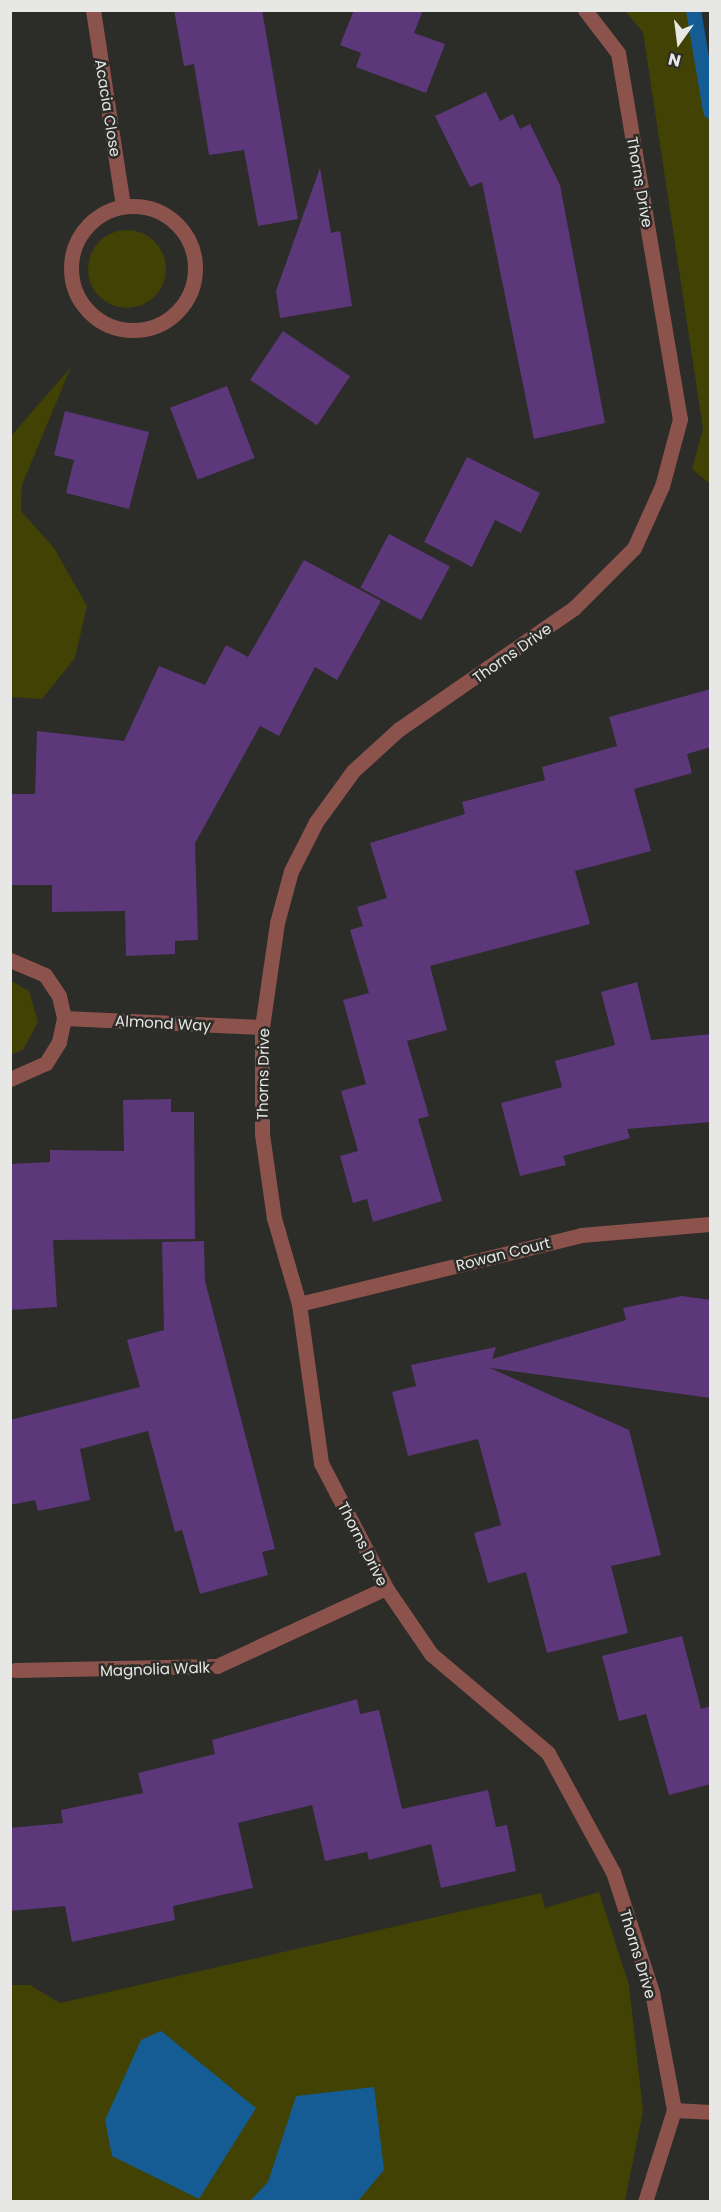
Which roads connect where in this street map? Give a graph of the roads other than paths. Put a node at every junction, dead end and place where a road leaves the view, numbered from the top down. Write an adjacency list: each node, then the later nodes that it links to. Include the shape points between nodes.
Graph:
1 (93, 10): 3 (street, Acacia Close)
2 (585, 10): 6 (street, Thorns Drive, via 618,53 680,419 662,486 634,549 574,608 399,729 353,771 316,822 291,871 277,923)
3 (123, 205): 3 (street, via 170,217 189,235 195,259 195,284 183,306 167,322 141,330 119,330 94,318 77,301 69,276 82,229)
4 (10, 960): 5 (street, via 45,975 59,996)
5 (64, 1018): 6 (street, Almond Way); 7 (street, via 59,1042 46,1063)
6 (262, 1027): 9 (street, Thorns Drive, via 264,1145 274,1218)
7 (10, 1079)
8 (711, 1224): 9 (street, Rowan Court, via 581,1235)
9 (299, 1304): 10 (street, Thorns Drive, via 321,1463)
10 (386, 1588): 11 (street, Magnolia Walk, via 217,1666); 12 (street, Thorns Drive, via 431,1654 548,1753 581,1810 613,1872 652,1992)
11 (15, 1670)
12 (674, 2110): 13 (street); 14 (street, Thorns Drive)
13 (711, 2112)
14 (645, 2202)

